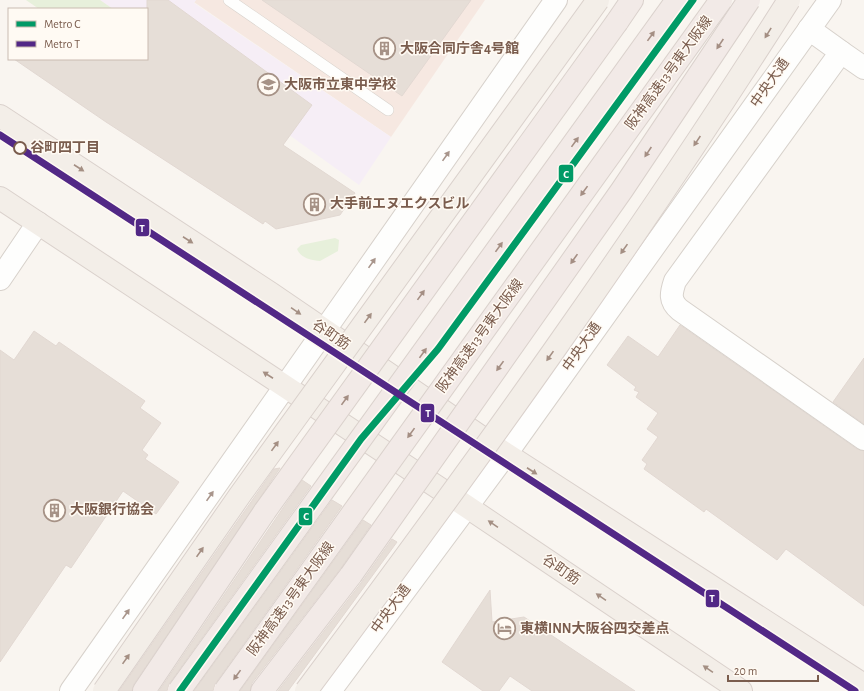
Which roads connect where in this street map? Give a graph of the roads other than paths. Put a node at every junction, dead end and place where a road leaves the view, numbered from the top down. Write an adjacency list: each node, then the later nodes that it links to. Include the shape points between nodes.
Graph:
1 (229, 0): 13 (lane)
2 (556, 0): 18 (street, one-way to 2)
3 (598, 0): 25 (main road, one-way to 3, bridge, via 240,495)
4 (632, 0): 26 (highway, one-way to 4, bridge, via 265,512)
5 (677, 0): 27 (highway, one-way to 5, bridge)
6 (721, 0): 28 (highway, 阪神高速13号東大阪線, one-way to 28, bridge)
7 (749, 0): 29 (highway, one-way to 29, bridge, via 520,338 351,575)
8 (789, 0): 30 (main road, 中央大通, one-way to 30, bridge, via 749,64 545,363)
9 (830, 0): 10 (street, 中央大通)
10 (809, 29): 11 (street); 21 (street, 中央大通)
11 (841, 52): 12 (street); 20 (street, via 675,281 671,294 674,305 680,310)
12 (864, 68)
13 (388, 110)
14 (0, 116): 18 (main road, 谷町筋, one-way to 18)
15 (0, 198): 16 (main road, 谷町筋)
16 (38, 223): 17 (street); 19 (main road, 谷町筋, one-way to 16)
17 (0, 279)
18 (324, 330): 19 (street); 21 (main road, 谷町筋)
19 (286, 387): 22 (main road, 谷町筋); 24 (street, one-way to 19)
20 (864, 439)
21 (506, 454): 22 (street, 中央大通); 23 (main road, 谷町筋, one-way to 23)
22 (466, 506): 31 (street, 中央大通); 32 (main road, 谷町筋, one-way to 22)
23 (864, 685)
24 (71, 691)
25 (104, 691)
26 (144, 691)
27 (179, 691)
28 (225, 691)
29 (262, 691)
30 (306, 691)
31 (330, 691)
32 (741, 691)

